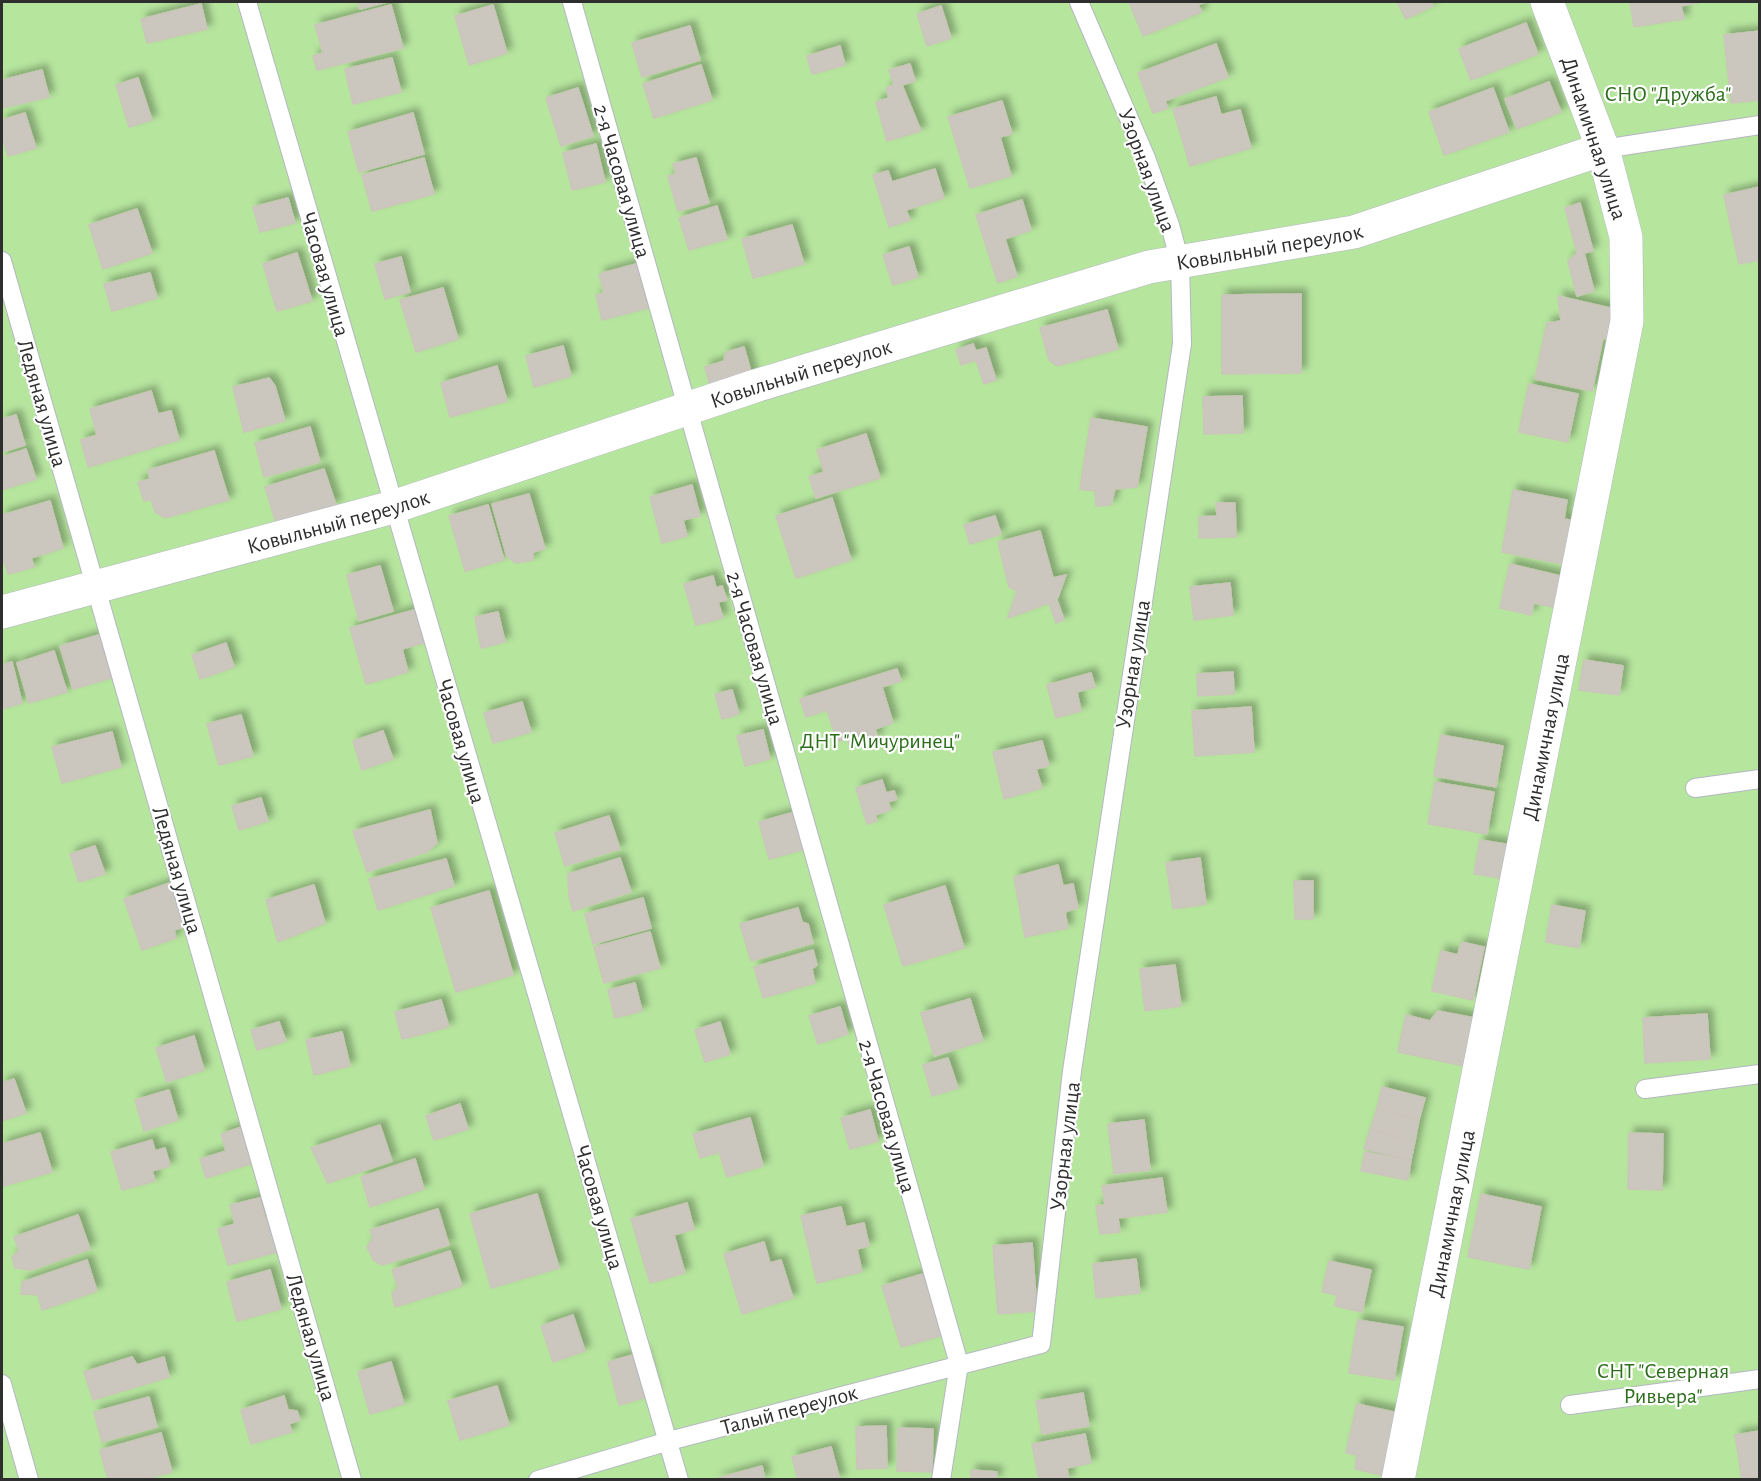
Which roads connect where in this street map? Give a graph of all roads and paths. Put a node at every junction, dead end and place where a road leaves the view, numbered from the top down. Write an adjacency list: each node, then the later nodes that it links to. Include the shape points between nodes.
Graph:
1 (247, 2): 10 (lane, Часовая улица)
2 (572, 2): 9 (lane, 2-я Часовая улица)
3 (1079, 2): 8 (lane, Узорная улица, via 1146,158)
4 (1547, 2): 6 (street, Динамичная улица)
5 (1760, 125): 6 (lane)
6 (1603, 149): 8 (street, Ковыльный переулок, via 1354,231); 28 (street, Динамичная улица, via 1626,237 1627,321)
7 (2, 261): 11 (lane, Ледяная улица)
8 (1180, 262): 9 (street, Ковыльный переулок, via 1149,267); 17 (lane, Узорная улица, via 1182,344 1072,1071)
9 (688, 407): 10 (street, Ковыльный переулок); 18 (lane, 2-я Часовая улица)
10 (393, 507): 11 (street, Ковыльный переулок); 22 (lane, Часовая улица)
11 (97, 588): 12 (street, Ковыльный переулок); 24 (lane, Ледяная улица)
12 (2, 612)
13 (1760, 779): 14 (lane)
14 (1695, 788)
15 (1760, 1074): 16 (lane)
16 (1645, 1089)
17 (1041, 1344): 18 (lane, Талый переулок)
18 (959, 1364): 22 (lane, Талый переулок); 27 (lane)
19 (1760, 1379): 21 (lane)
20 (2, 1384): 23 (lane)
21 (1570, 1405)
22 (669, 1441): 25 (lane, Талый переулок); 26 (lane, Часовая улица)
23 (29, 1479)
24 (352, 1479)
25 (538, 1479)
26 (679, 1479)
27 (941, 1479)
28 (1398, 1479)

